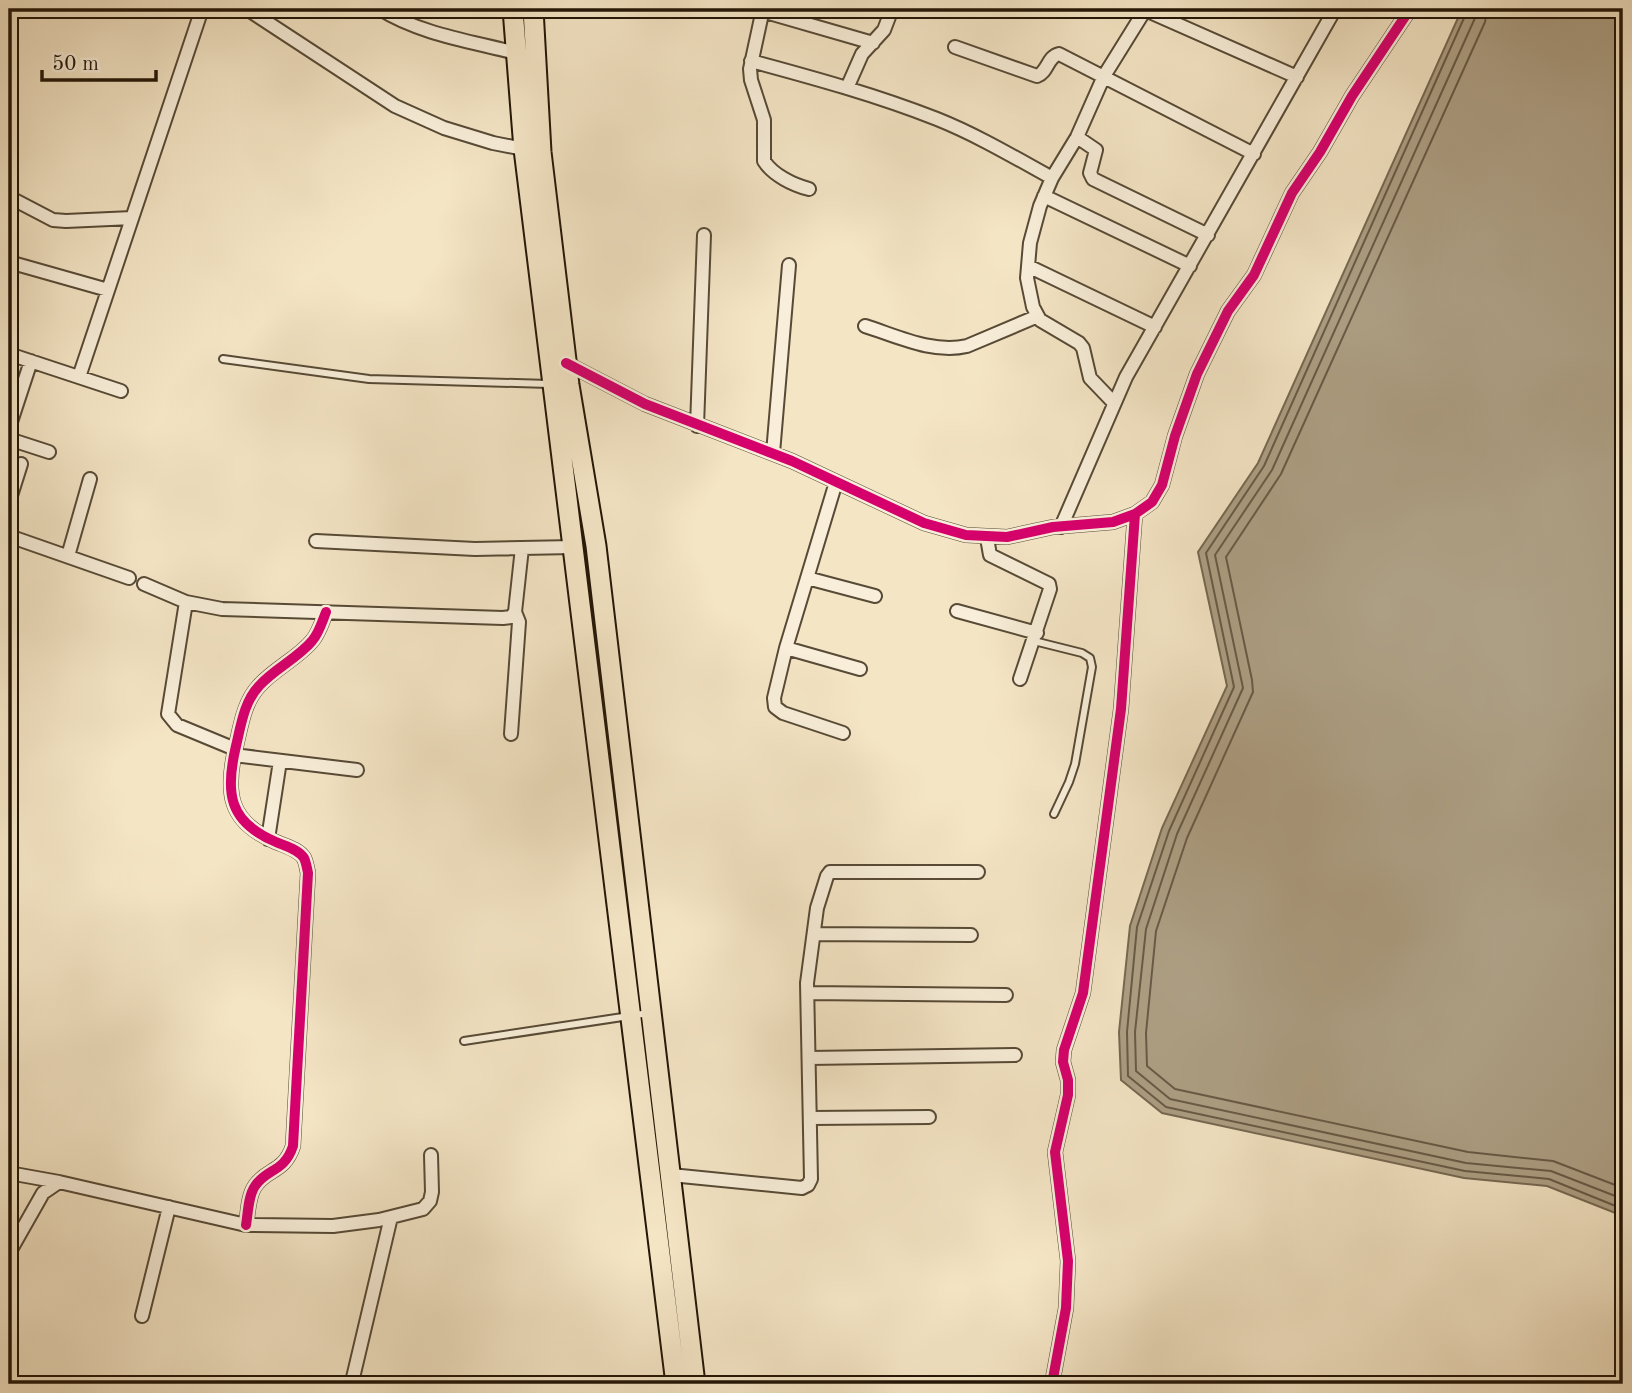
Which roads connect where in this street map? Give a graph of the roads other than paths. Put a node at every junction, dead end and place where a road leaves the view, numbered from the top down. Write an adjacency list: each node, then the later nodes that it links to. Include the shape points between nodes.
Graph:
1 (202, 9): 26 (street)
2 (247, 9): 11 (street)
3 (380, 9): 14 (street, via 417,27)
4 (513, 9): 14 (main road)
5 (533, 9): 40 (main road, via 541,152)
6 (892, 9): 12 (street)
7 (1144, 9): 16 (street); 17 (street)
8 (1410, 9): 54 (street, via 1292,193 1254,275 1228,312 1197,374 1162,485 1152,502)
9 (763, 10): 12 (street); 15 (street)
10 (1330, 10): 17 (street)
11 (263, 14): 20 (street, via 395,106 444,128)
12 (873, 43): 18 (street, via 862,54)
13 (955, 47): 16 (street, via 1037,76 1059,54)
14 (516, 53): 20 (main road)
15 (751, 61): 18 (street); 23 (street, via 751,80 764,120 764,161 773,171)
16 (1104, 76): 19 (street); 21 (street)
17 (1297, 77): 21 (street)
18 (847, 88): 22 (street, via 937,119)
19 (1077, 137): 22 (street); 28 (street, via 1096,150 1090,173 1093,179)
20 (524, 149): 42 (main road)
21 (1254, 154): 28 (street)
22 (1052, 178): 24 (street)
23 (808, 189)
24 (1044, 196): 31 (street); 32 (street)
25 (9, 197): 26 (street, via 53,220)
26 (132, 218): 33 (street)
27 (704, 235): 45 (street)
28 (1208, 235): 32 (street)
29 (9, 262): 33 (street)
30 (789, 265): 49 (street)
31 (1028, 266): 34 (street, via 1032,307); 36 (street)
32 (1190, 266): 36 (street)
33 (108, 290): 41 (street)
34 (1038, 316): 35 (street, via 954,349 935,348); 44 (street, via 1080,343 1090,378)
35 (865, 326)
36 (1155, 327): 44 (street)
37 (9, 354): 39 (street)
38 (223, 359): 42 (lane, via 369,379)
39 (31, 361): 41 (street); 46 (street)
40 (566, 363): 45 (street); 86 (main road, via 596,547)
41 (79, 377): 43 (street)
42 (553, 384): 59 (main road)
43 (121, 391)
44 (1114, 403): 55 (street)
45 (697, 426): 49 (street)
46 (9, 428)
47 (9, 439): 48 (street)
48 (49, 452)
49 (773, 453): 52 (street)
50 (22, 464): 53 (street)
51 (90, 479): 61 (street)
52 (836, 482): 57 (street, via 925,523); 63 (street)
53 (9, 502)
54 (1135, 514): 55 (street, via 1113,522); 105 (street, via 1119,723 1083,993 1064,1050 1068,1095 1055,1152 1066,1308)
55 (1061, 527): 57 (street)
56 (9, 536): 61 (street)
57 (987, 538): 70 (street, via 990,555 1049,584)
58 (316, 541): 60 (street)
59 (573, 547): 60 (street); 87 (main road)
60 (522, 548): 69 (street)
61 (68, 556): 62 (street)
62 (129, 578)
63 (807, 578): 65 (street); 71 (street)
64 (144, 584): 66 (street)
65 (875, 596)
66 (186, 602): 68 (street, via 222,609); 76 (street, via 168,714 177,725)
67 (957, 611): 70 (street)
68 (326, 612): 69 (street, via 503,618); 76 (street, via 311,642 258,687 245,708)
69 (515, 612): 75 (street, via 519,622)
70 (1035, 637): 73 (street); 79 (lane, via 1082,653 1090,658 1092,667 1075,764)
71 (786, 648): 72 (street); 74 (street, via 775,707)
72 (860, 668)
73 (1020, 679)
74 (843, 733)
75 (511, 734)
76 (235, 752): 77 (street); 80 (street, via 232,804 240,818)
77 (280, 761): 78 (street); 80 (street)
78 (356, 770)
79 (1054, 814)
80 (268, 839): 99 (street, via 298,851 309,873 293,1146 285,1164 256,1184)
81 (978, 872): 82 (street, via 835,870 827,876)
82 (814, 933): 83 (street); 84 (street)
83 (971, 935)
84 (808, 993): 85 (street); 90 (street)
85 (1006, 995)
86 (652, 1013): 87 (lane); 95 (main road)
87 (632, 1016): 88 (lane); 103 (main road)
88 (464, 1041)
89 (1015, 1055): 90 (street)
90 (809, 1058): 92 (street)
91 (929, 1117): 92 (street)
92 (811, 1118): 95 (street, via 811,1180 802,1188)
93 (430, 1155): 98 (street, via 430,1201 423,1209)
94 (9, 1173): 96 (street)
95 (671, 1175): 104 (main road)
96 (59, 1182): 97 (street); 100 (street, via 43,1193)
97 (169, 1208): 99 (street); 101 (street)
98 (391, 1217): 99 (street, via 333,1226); 102 (street)
99 (246, 1225)
100 (9, 1253)
101 (142, 1316)
102 (352, 1382)
103 (676, 1384)
104 (695, 1384)
105 (1052, 1384)

